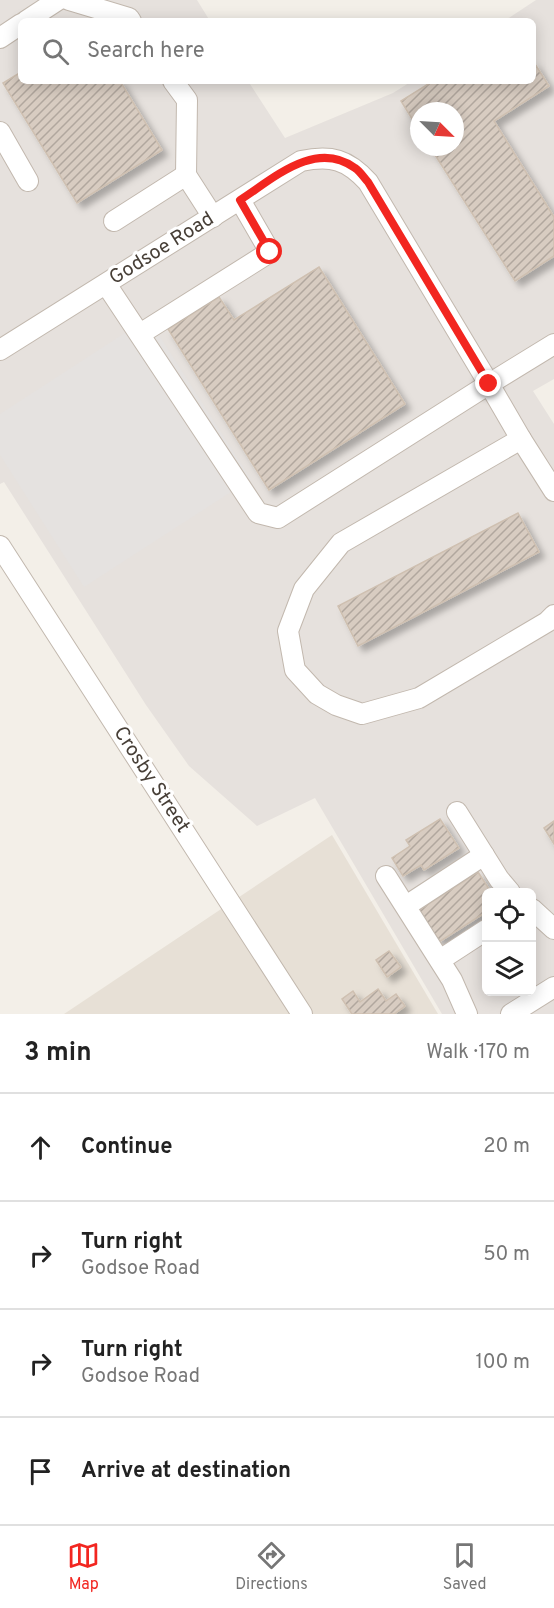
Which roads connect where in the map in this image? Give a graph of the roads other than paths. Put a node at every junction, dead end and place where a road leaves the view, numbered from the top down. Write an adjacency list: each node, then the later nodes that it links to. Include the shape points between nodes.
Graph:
1 (58, 0): 3 (street)
2 (69, 0): 4 (street)
3 (31, 18)
4 (129, 18)
5 (18, 26): 6 (street)
6 (0, 38)
7 (176, 84): 9 (street, via 187,100)
8 (0, 132): 10 (street)
9 (186, 175): 12 (street); 13 (street)
10 (28, 181)
11 (240, 200): 12 (street, Godsoe Road); 15 (street, via 270,252); 18 (street, Godsoe Road, via 301,161 319,157 355,168 368,182)
12 (213, 217): 14 (street, Godsoe Road)
13 (114, 221)
14 (106, 284): 15 (street); 17 (street, Godsoe Road)
15 (140, 334): 18 (street, via 258,513 278,518)
16 (554, 344): 18 (street)
17 (0, 350)
18 (489, 384): 19 (street, Godsoe Road)
19 (521, 440): 20 (street, Godsoe Road); 22 (street, via 340,543 304,589 288,631 295,670 317,694 362,714 419,698)
20 (554, 490)
21 (0, 546): 33 (street, Crosby Street)
22 (554, 615)
23 (457, 812): 24 (street)
24 (484, 855): 26 (street); 27 (street)
25 (386, 876): 27 (street)
26 (507, 888)
27 (406, 906): 31 (street)
28 (536, 913): 29 (street)
29 (554, 929)
30 (482, 933): 31 (street)
31 (440, 960): 34 (street)
32 (554, 987): 35 (street)
33 (302, 1014)
34 (467, 1014)
35 (511, 1014)

